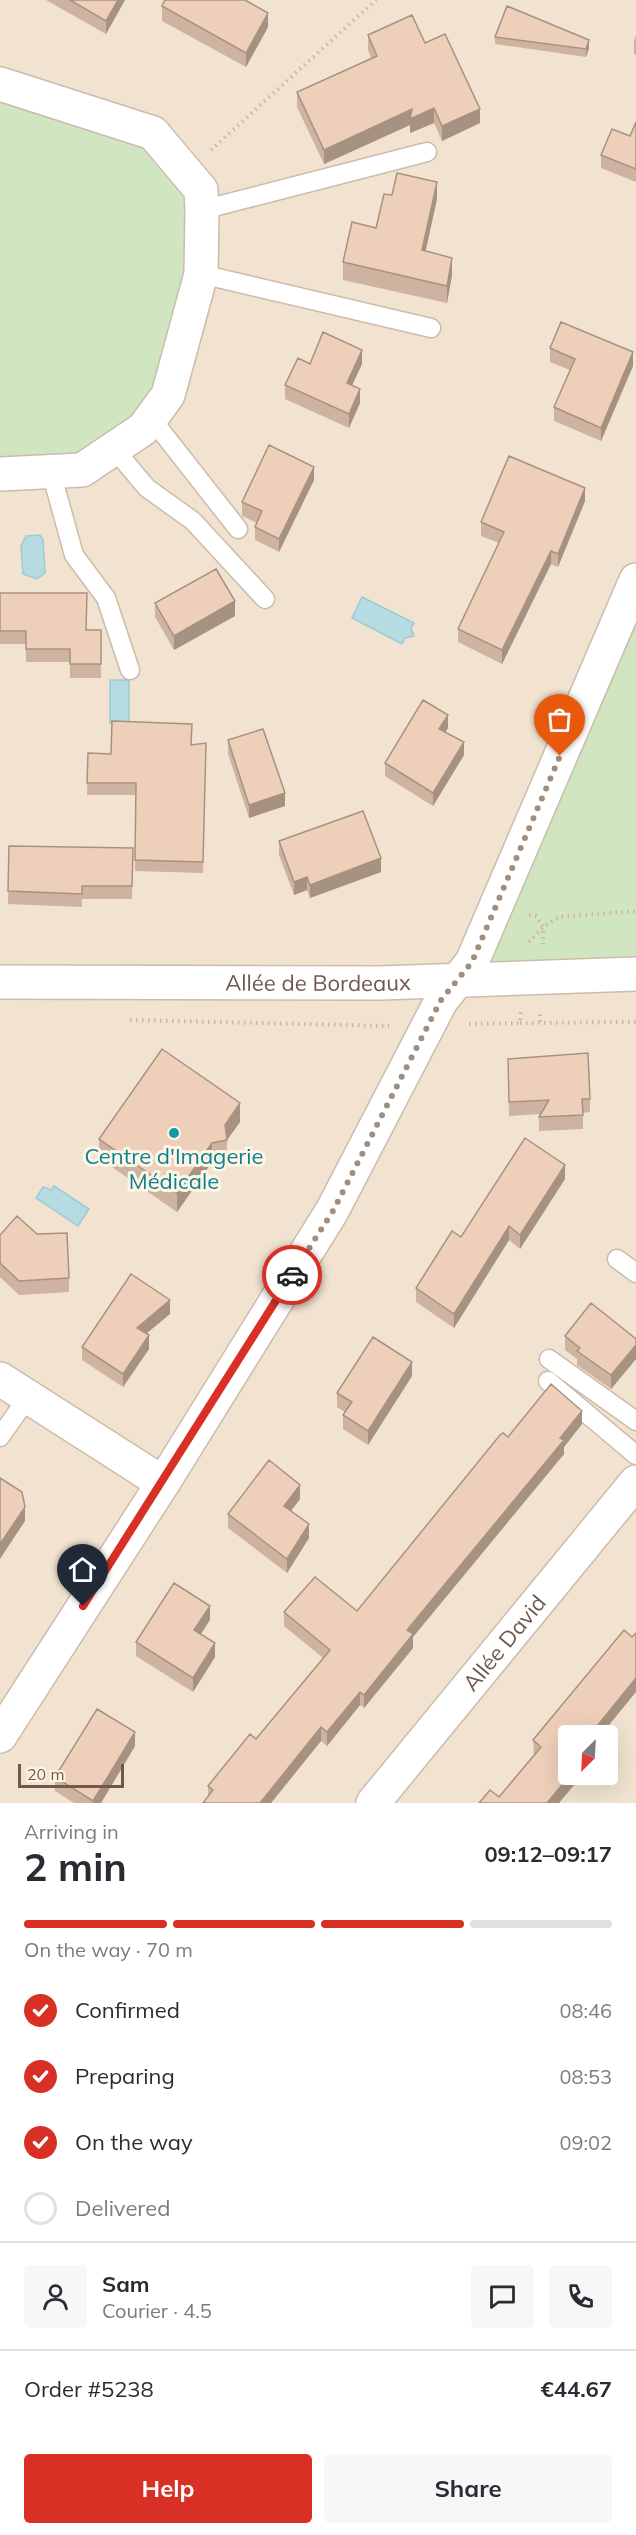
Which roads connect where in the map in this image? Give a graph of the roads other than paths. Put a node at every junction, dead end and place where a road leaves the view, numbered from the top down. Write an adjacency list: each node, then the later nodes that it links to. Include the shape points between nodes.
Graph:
1 (0, 84): 3 (street, via 153,133 201,190)
2 (427, 152): 3 (lane)
3 (202, 210): 4 (street)
4 (201, 274): 5 (lane); 6 (street, via 168,395)
5 (431, 328)
6 (151, 418): 7 (street); 10 (lane)
7 (115, 450): 8 (street, via 82,470); 12 (lane, via 147,488 193,521)
8 (51, 472): 9 (street); 13 (lane, via 74,555 106,598)
9 (0, 474)
10 (238, 529)
11 (636, 580): 15 (street, via 472,962)
12 (265, 599)
13 (130, 670)
14 (636, 974): 15 (street, Allée de Bordeaux)
15 (458, 979): 16 (street, Allée de Bordeaux, via 381,983); 26 (street, via 441,1000 333,1211)
16 (0, 982)
17 (617, 1259): 18 (lane)
18 (636, 1273)
19 (549, 1359): 23 (lane)
20 (0, 1379): 22 (street)
21 (548, 1381): 25 (lane)
22 (28, 1397): 24 (lane); 26 (street)
23 (636, 1421)
24 (0, 1437)
25 (636, 1455)
26 (163, 1482): 28 (street)
27 (636, 1482): 29 (street, Allée David)
28 (0, 1736)
29 (373, 1803)

